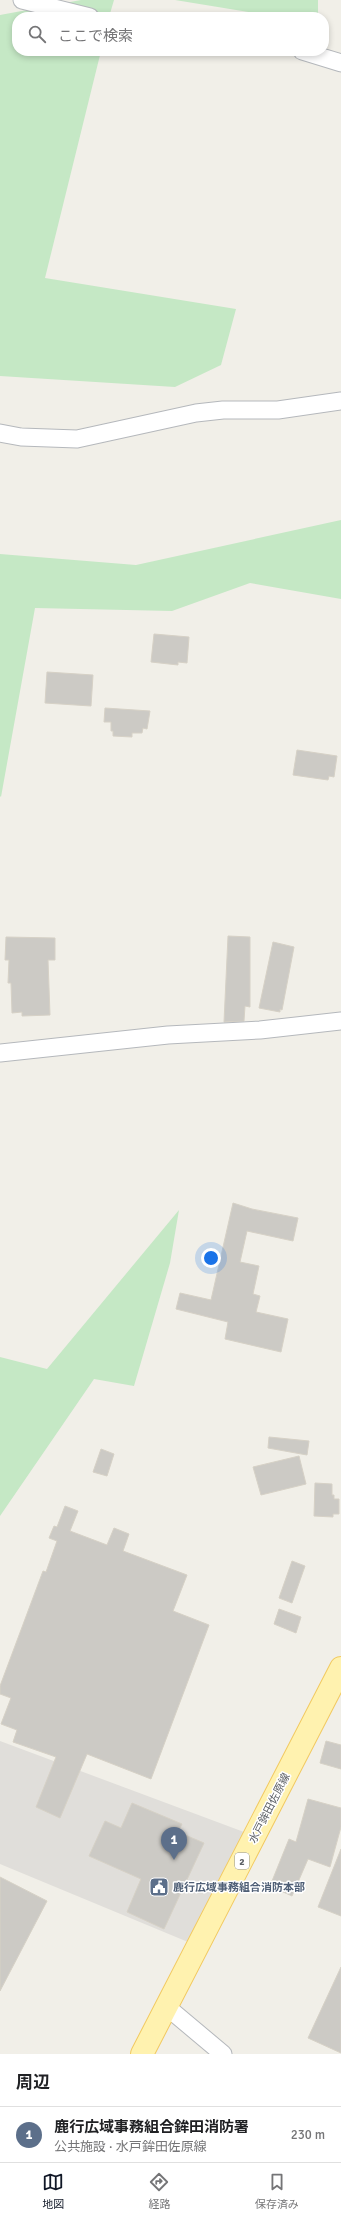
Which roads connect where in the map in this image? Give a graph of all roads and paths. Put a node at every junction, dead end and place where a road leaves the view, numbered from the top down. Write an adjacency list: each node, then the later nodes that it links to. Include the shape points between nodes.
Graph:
1 (22, 0): 2 (street)
2 (70, 12)
3 (318, 56): 4 (street)
4 (341, 63)
5 (341, 401): 6 (street, via 278,410 196,412 77,439 21,437)
6 (0, 433)
7 (341, 1021): 8 (street, via 260,1030 168,1035)
8 (0, 1053)
9 (341, 1668): 10 (main road, 水戸鉾田佐原線 / 2)
10 (167, 2007): 11 (main road, 水戸鉾田佐原線 / 2); 12 (street)
11 (142, 2054)
12 (224, 2054)

